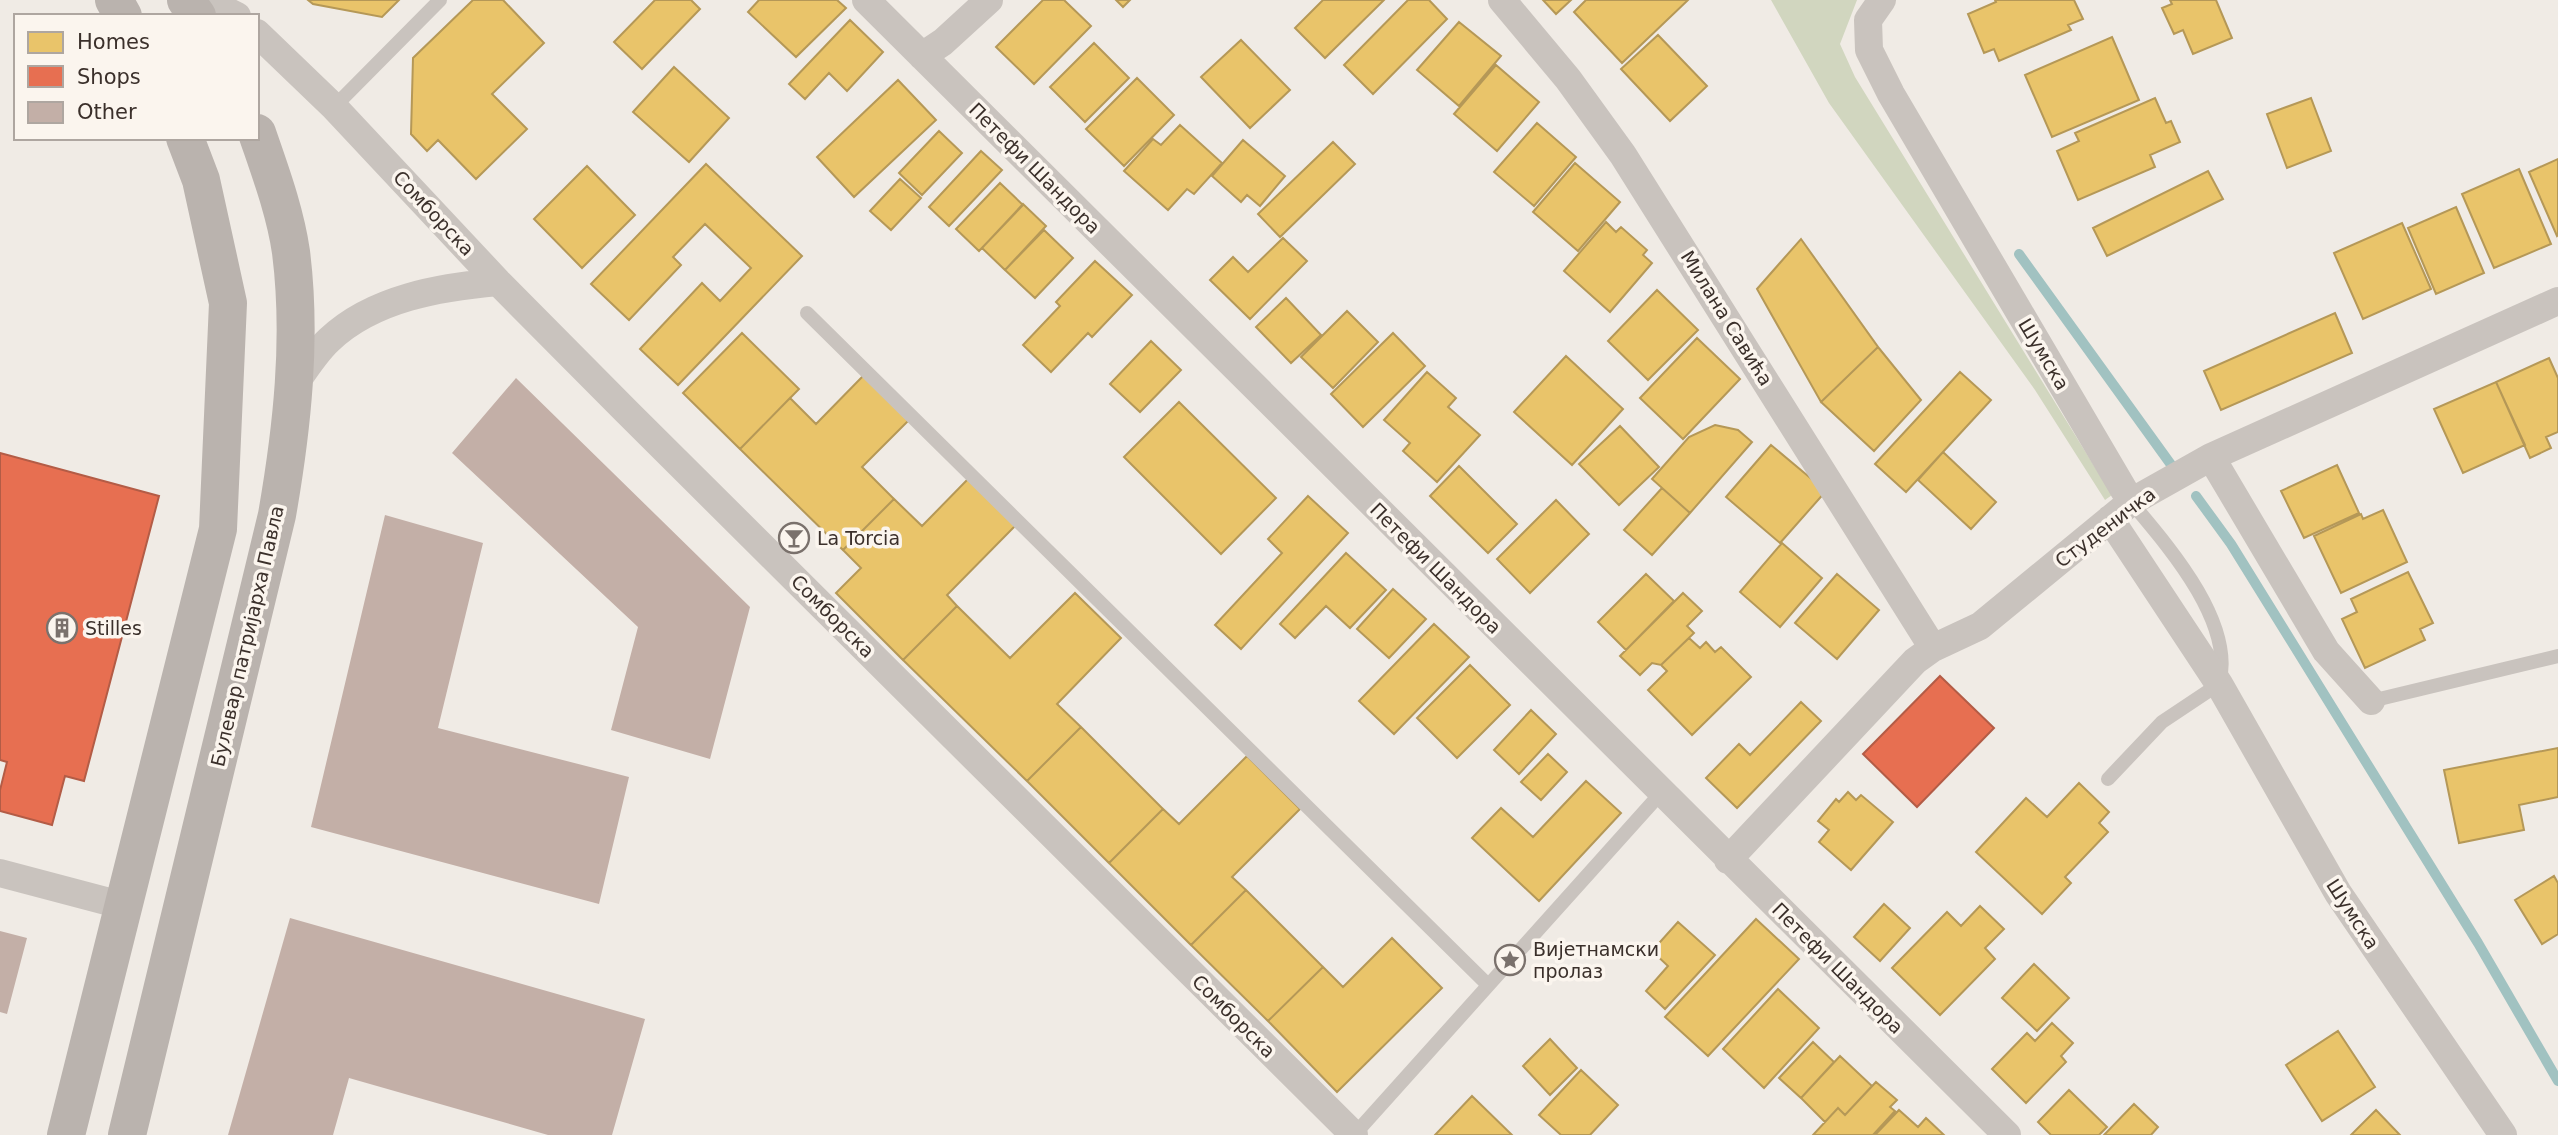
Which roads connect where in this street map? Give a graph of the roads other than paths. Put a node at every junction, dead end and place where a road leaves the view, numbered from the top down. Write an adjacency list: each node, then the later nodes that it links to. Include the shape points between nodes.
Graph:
1 (205, 0): 7 (street)
2 (439, 0): 10 (lane)
3 (866, 0): 9 (street, Петефи Шандора)
4 (989, 0): 9 (street)
5 (1502, 0): 19 (street, Милана Савића, via 1623,155)
6 (1875, 10): 18 (street, Шумска, via 1869,50)
7 (233, 14)
8 (259, 35): 10 (street, Сомборска)
9 (922, 56): 24 (street, Петефи Шандора)
10 (334, 107): 13 (street, Сомборска)
11 (259, 139): 16 (main road, Булевар патријарха Павла, via 290,251)
12 (186, 140): 27 (main road, via 201,180 228,303 218,529)
13 (498, 282): 16 (street, via 401,300 370,311 329,340); 31 (street, Сомборска)
14 (2558, 301): 17 (street, Студеничка)
15 (807, 313): 28 (lane)
16 (293, 387): 30 (main road, Булевар патријарха Павла, via 277,515)
17 (2211, 457): 18 (street, Студеничка); 22 (street, via 2326,651)
18 (2121, 511): 19 (street, Студеничка, via 1980,626); 21 (street, Шумска)
19 (1933, 648): 25 (street, Студеничка, via 1915,661)
20 (2558, 656): 22 (lane)
21 (2219, 684): 23 (lane, via 2162,722); 33 (street, Шумска, via 2338,893)
22 (2371, 701)
23 (2108, 779)
24 (1661, 793): 25 (street, Петефи Шандора); 28 (lane)
25 (1728, 860): 32 (street, Петефи Шандора)
26 (0, 873): 27 (street)
27 (121, 905): 29 (main road)
28 (1488, 985): 31 (lane)
29 (66, 1135)
30 (127, 1135)
31 (1354, 1135)
32 (2007, 1135)
33 (2503, 1135)

